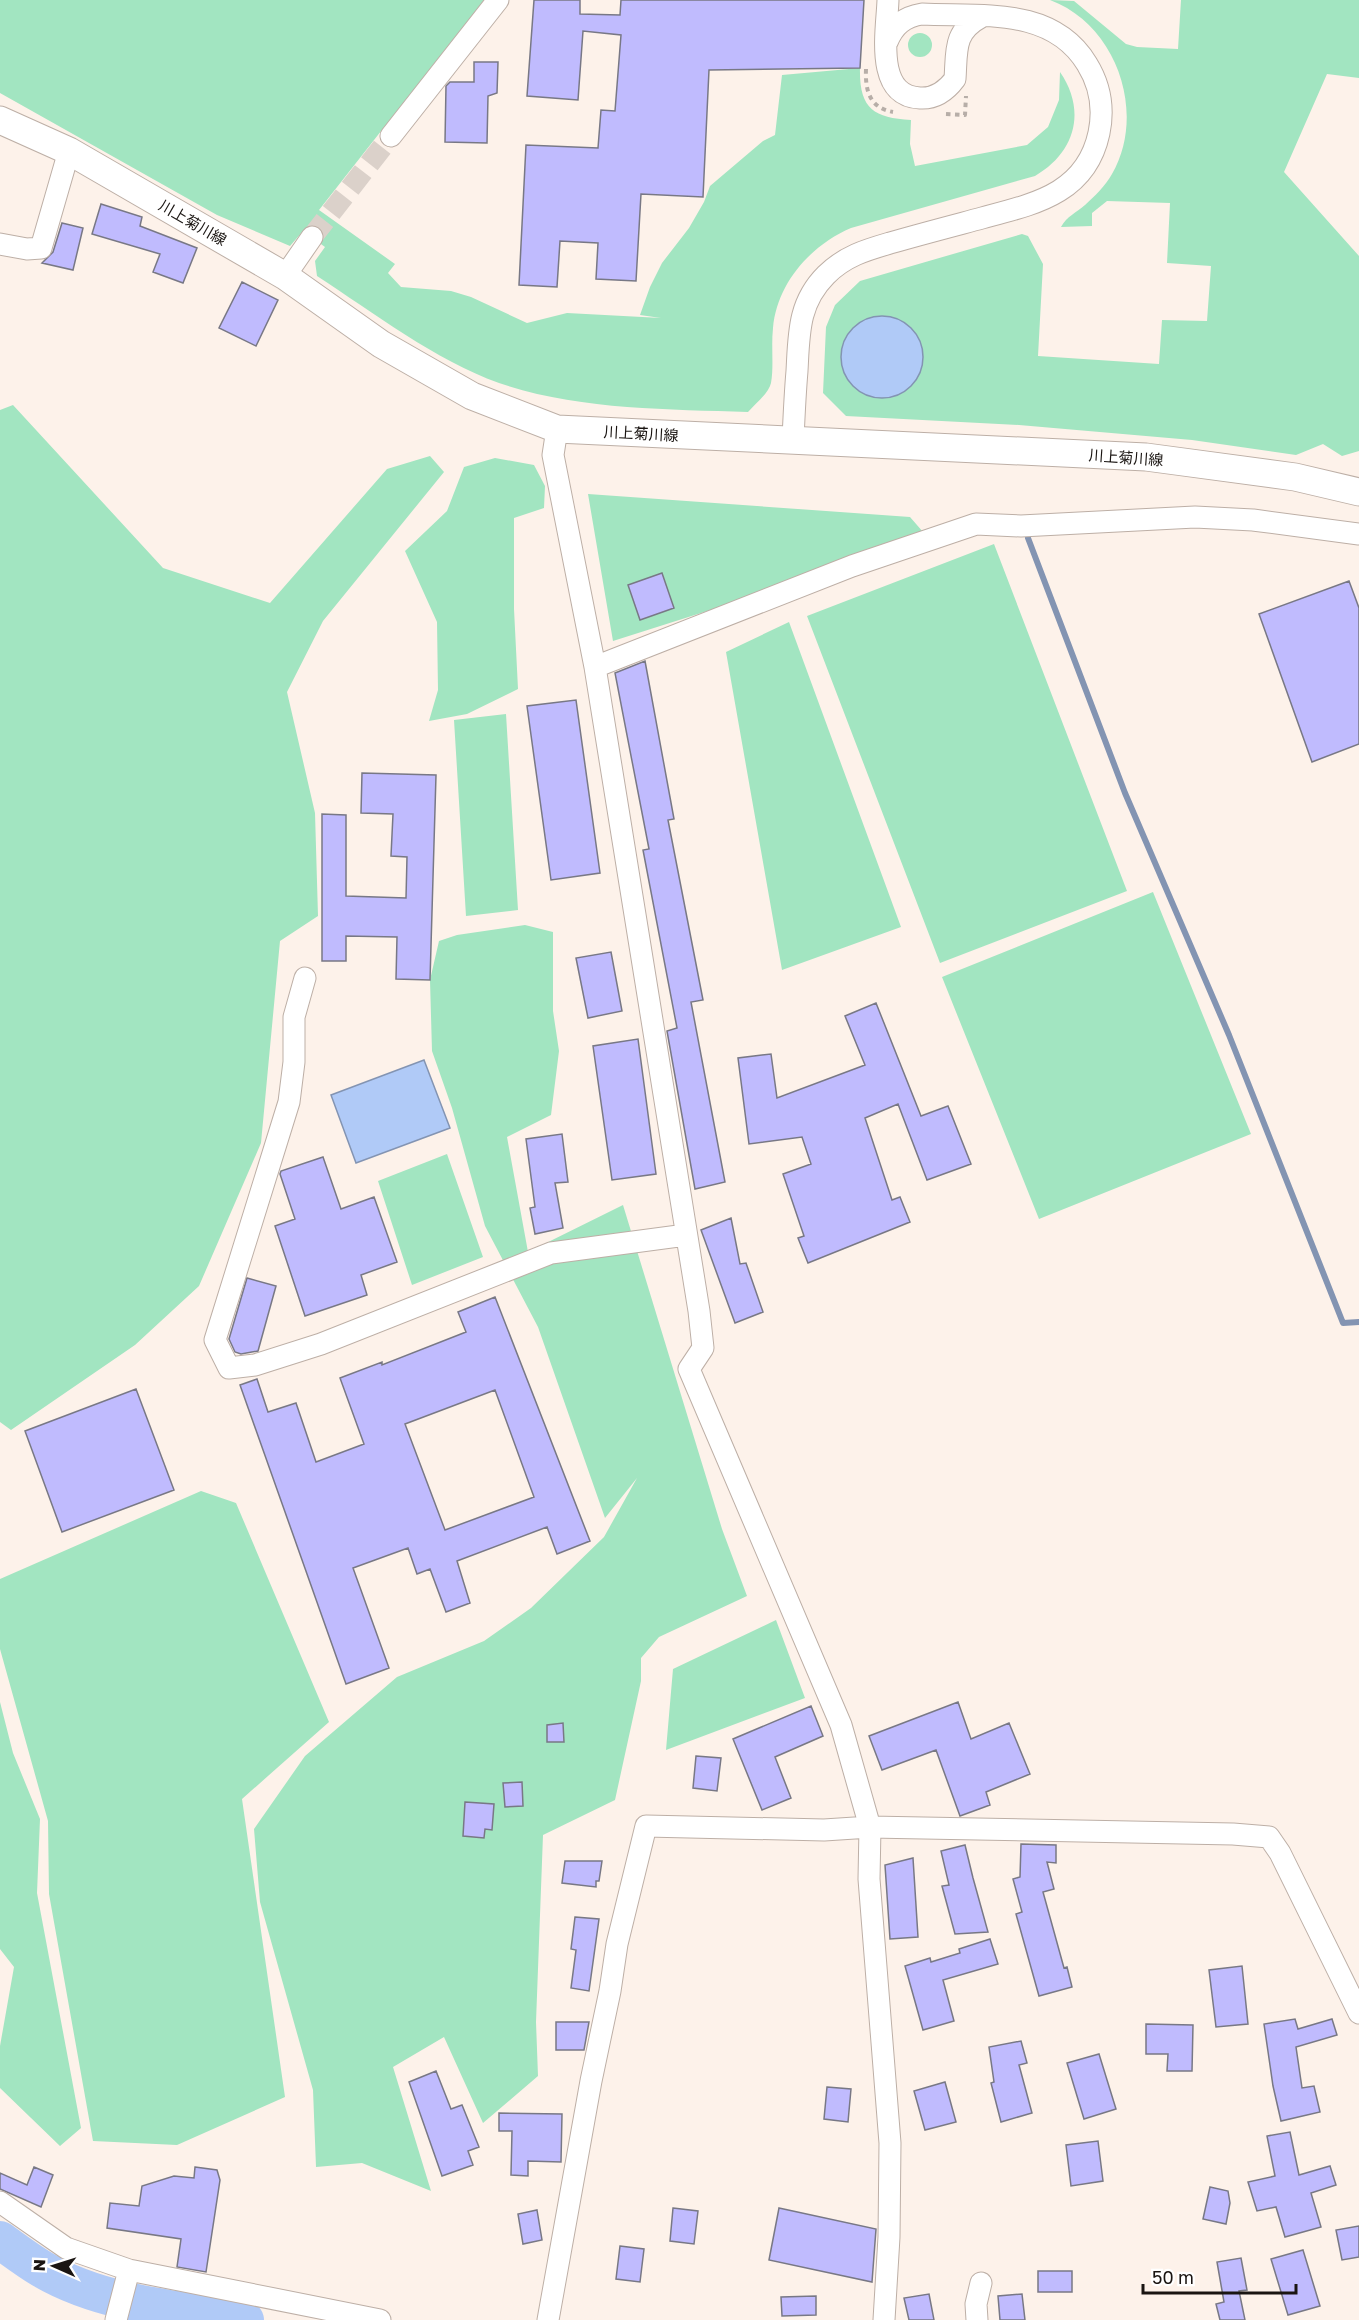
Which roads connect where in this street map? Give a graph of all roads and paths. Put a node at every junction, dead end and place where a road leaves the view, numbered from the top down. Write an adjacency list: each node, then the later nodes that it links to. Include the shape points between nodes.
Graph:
1 (498, 0): 7 (street)
2 (888, 0): 5 (street)
3 (962, 0): 4 (street, via 973,12)
4 (988, 17): 5 (street, via 910,16 892,31); 5 (street, via 970,23 962,32 955,80 930,98 918,99 896,88 886,67); 13 (street, via 1042,24 1069,42 1085,61 1098,86 1100,100 1100,131 1092,155 1083,171 1058,193 853,254 825,276 812,293 799,331)
5 (887, 42)
6 (0, 120): 8 (main road, 川上菊川線)
7 (391, 136)
8 (69, 151): 10 (street, via 41,248); 11 (main road, 川上菊川線)
9 (312, 237): 11 (street)
10 (0, 244)
11 (285, 276): 12 (main road, 川上菊川線, via 381,344 472,396)
12 (557, 429): 13 (main road, 川上菊川線); 16 (street, via 553,455)
13 (793, 440): 14 (main road, 川上菊川線, via 1146,457 1295,477)
14 (1359, 492)
15 (1359, 534): 16 (street, via 1195,517 1021,526 976,524 852,566)
16 (595, 667): 18 (street)
17 (305, 978): 18 (street, via 294,1017 289,1102 215,1340 229,1368 255,1365 321,1344 551,1253)
18 (686, 1235): 19 (street, via 703,1348 689,1369 841,1725)
19 (870, 1827): 20 (street, via 1269,1837); 26 (street, via 825,1830 646,1826 617,1944); 27 (street, via 869,1880 890,2143)
20 (1359, 2013)
21 (0, 2202): 22 (street, via 66,2248)
22 (127, 2277): 24 (street); 25 (street)
23 (981, 2283): 28 (street)
24 (117, 2316)
25 (380, 2320)
26 (548, 2320)
27 (884, 2320)
28 (977, 2320)

